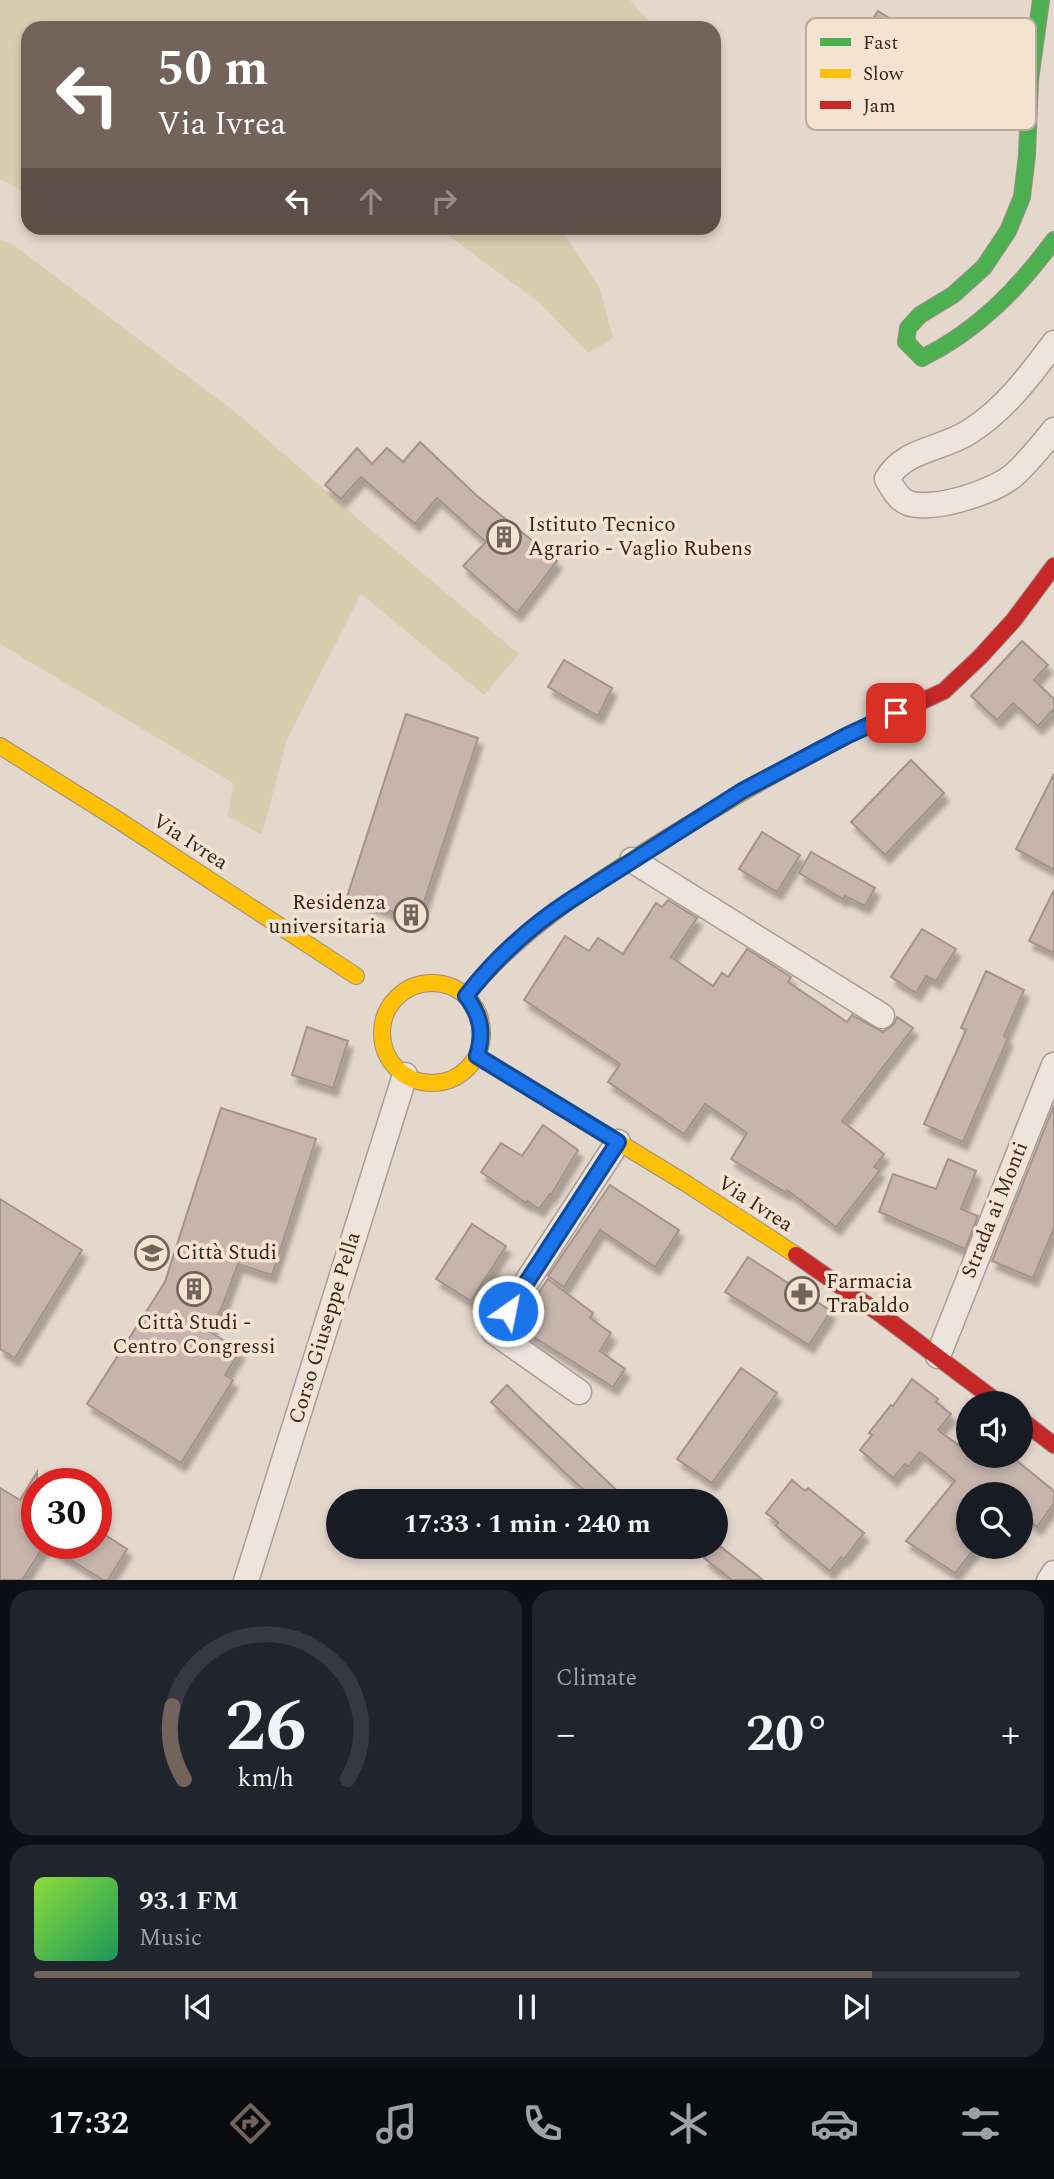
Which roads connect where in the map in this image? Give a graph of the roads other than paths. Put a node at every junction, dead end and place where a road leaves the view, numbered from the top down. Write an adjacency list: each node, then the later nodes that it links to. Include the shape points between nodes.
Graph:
1 (1041, 0): 2 (main road)
2 (1036, 36)
3 (1028, 130): 4 (main road, via 1022,197 1008,231 985,267 953,295 919,315 908,328 906,342 922,358 953,342 1014,288)
4 (1054, 240)
5 (1054, 343): 6 (street, via 998,410 967,434 907,457 887,479 907,502 926,507 987,491 1013,476)
6 (1054, 430)
7 (1054, 566): 9 (main road, via 1013,621 944,691 742,791)
8 (0, 746): 10 (main road, Via Ivrea)
9 (632, 860): 11 (main road, via 548,915 485,972); 12 (street)
10 (356, 976)
11 (466, 996): 13 (main road, via 481,1024); 15 (main road, via 437,983 421,984 389,998 382,1032 385,1048)
12 (882, 1016)
13 (477, 1056): 15 (main road, via 453,1079 420,1082); 16 (main road, Via Ivrea)
14 (1054, 1065): 17 (street, Strada ai Monti)
15 (405, 1075): 23 (street, Corso Giuseppe Pella)
16 (618, 1142): 17 (main road, Via Ivrea, via 810,1264); 19 (street, via 494,1332)
17 (938, 1356): 18 (main road, Via Ivrea)
18 (983, 1391)
19 (579, 1392)
20 (1033, 1429): 21 (main road)
21 (1054, 1445)
22 (1054, 1573): 24 (street)
23 (246, 1580)
24 (1049, 1580)

